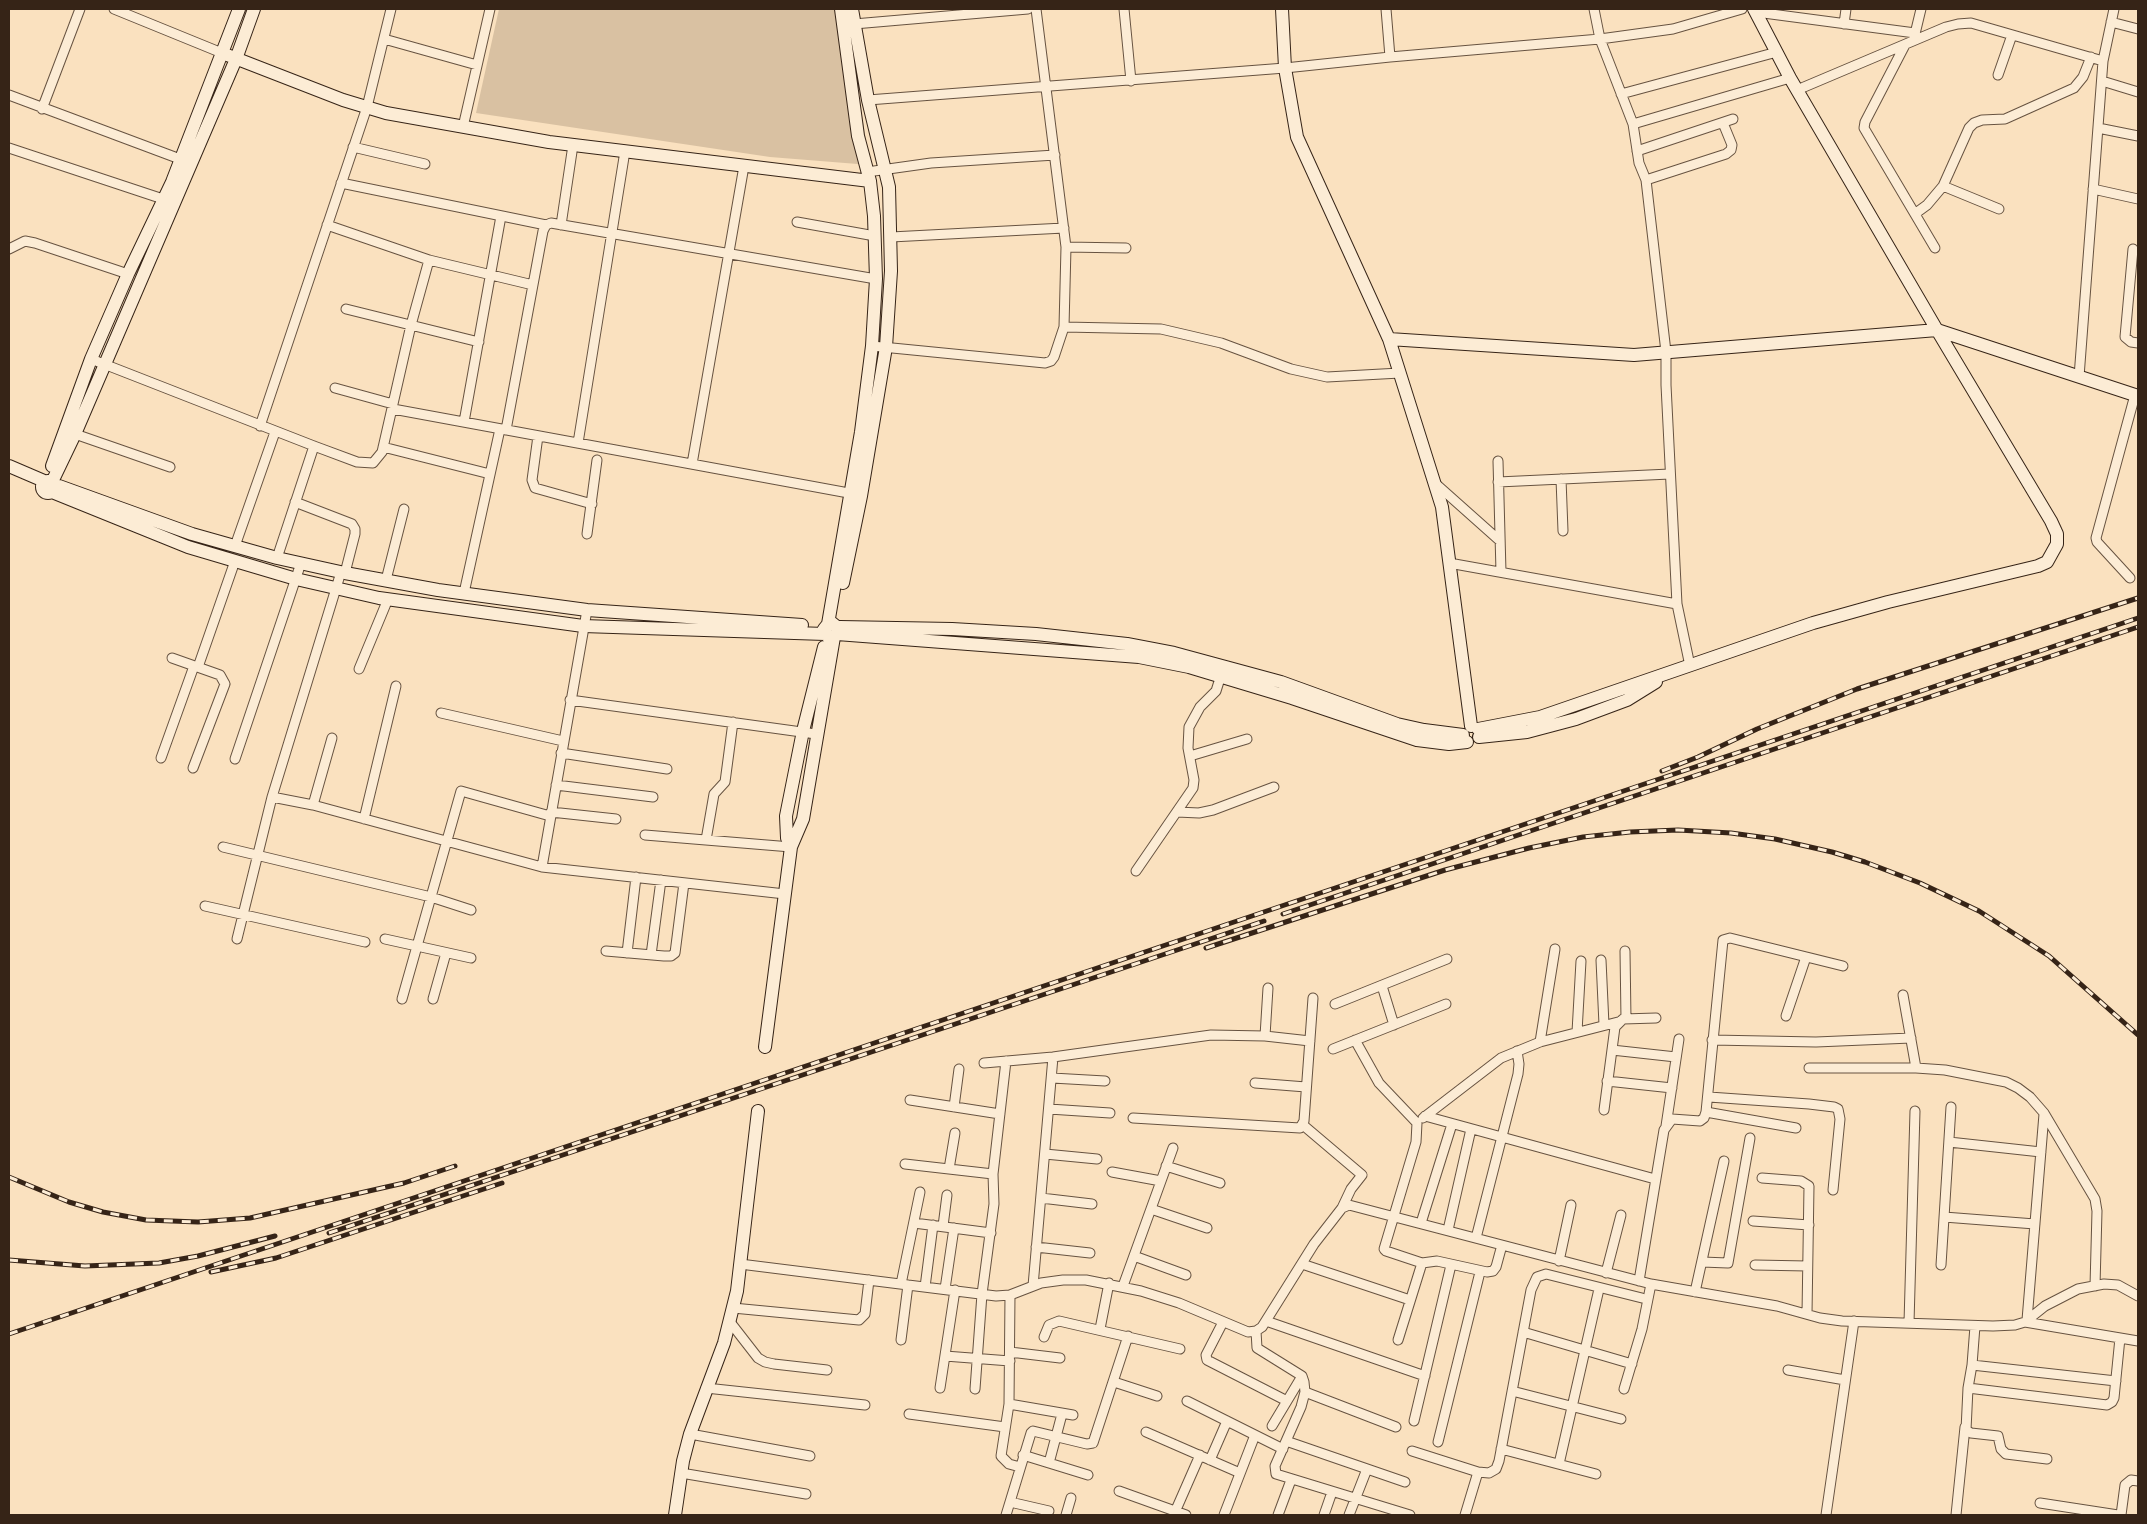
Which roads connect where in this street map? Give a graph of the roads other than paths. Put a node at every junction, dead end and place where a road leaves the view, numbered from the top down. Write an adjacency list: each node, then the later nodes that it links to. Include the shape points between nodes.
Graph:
1 (80, 9): 48 (street)
2 (114, 9): 30 (street)
3 (240, 9): 30 (street)
4 (254, 9): 33 (street)
5 (391, 9): 26 (street)
6 (490, 9): 35 (street)
7 (840, 9): 65 (street, via 858,136)
8 (852, 9): 22 (street)
9 (1028, 9): 22 (street)
10 (1036, 9): 41 (street)
11 (1124, 9): 39 (street)
12 (1282, 9): 36 (street)
13 (1386, 9): 31 (street)
14 (1594, 9): 27 (street)
15 (1742, 9): 27 (street, via 1673,29)
16 (1846, 9): 23 (street)
17 (1921, 9): 28 (street)
18 (2114, 9): 21 (street)
19 (1755, 10): 20 (street); 29 (street)
20 (1799, 13): 23 (street)
21 (2111, 22): 24 (street); 34 (street)
22 (854, 24): 46 (street)
23 (1844, 24): 28 (street)
24 (2138, 29)
25 (2012, 35): 28 (street, via 1971,23 1946,27); 32 (street); 37 (street)
26 (384, 39): 35 (street); 47 (street)
27 (1600, 39): 31 (street); 44 (street)
28 (1911, 40): 42 (street); 73 (street, via 1864,128)
29 (1777, 52): 38 (street); 44 (street)
30 (222, 53): 33 (street); 61 (street)
31 (1390, 57): 36 (street)
32 (2091, 57): 34 (street); 68 (street, via 2084,77 2074,88 2005,120 1982,120 1968,128)
33 (236, 58): 47 (street); 105 (street)
34 (2103, 61): 40 (street)
35 (477, 65): 52 (street)
36 (1285, 68): 39 (street); 98 (street, via 1297,137)
37 (1998, 76)
38 (1790, 78): 42 (street); 51 (street)
39 (1130, 81): 41 (street)
40 (2102, 81): 43 (street); 53 (street)
41 (1044, 86): 46 (street); 60 (street)
42 (1797, 90): 97 (street)
43 (2138, 92)
44 (1621, 94): 51 (street)
45 (9, 95): 48 (street)
46 (868, 100): 64 (street)
47 (367, 107): 52 (street); 56 (street)
48 (42, 108): 61 (street)
49 (1733, 119): 50 (street)
50 (1723, 123): 59 (street); 66 (street, via 1732,145 1726,154)
51 (1633, 124): 59 (street)
52 (463, 127): 55 (street)
53 (2098, 128): 54 (street); 69 (street)
54 (2138, 136)
55 (573, 145): 58 (street); 78 (street)
56 (353, 147): 62 (street); 67 (street)
57 (9, 148): 71 (street)
58 (625, 151): 63 (street); 80 (street)
59 (1637, 151): 66 (street)
60 (1055, 155): 64 (street, via 931,163); 79 (street)
61 (180, 159): 71 (street)
62 (425, 164)
63 (744, 166): 65 (street); 88 (street)
64 (886, 170): 65 (street); 82 (street)
65 (868, 176): 81 (street)
66 (1646, 180): 103 (street)
67 (341, 184): 74 (street); 76 (street)
68 (1943, 186): 72 (street); 73 (street)
69 (2093, 189): 70 (street); 107 (street)
70 (2138, 198)
71 (164, 200): 90 (street)
72 (1999, 209)
73 (1916, 213): 85 (street)
74 (501, 216): 77 (street); 91 (street)
75 (797, 222): 81 (street)
76 (327, 225): 89 (street); 112 (street)
77 (546, 225): 78 (street); 93 (street)
78 (561, 225): 80 (street)
79 (1064, 228): 82 (street); 83 (street)
80 (612, 234): 88 (street); 117 (street)
81 (875, 236): 92 (street)
82 (891, 237): 102 (street)
83 (1066, 247): 84 (street); 96 (street)
84 (1126, 248)
85 (1935, 248)
86 (9, 249): 90 (street, via 25,241 35,242)
87 (2133, 250): 100 (street, via 2125,337)
88 (729, 254): 92 (street); 122 (street)
89 (429, 260): 91 (street); 95 (street)
90 (128, 274): 104 (street)
91 (491, 274): 93 (street); 99 (street)
92 (876, 279): 101 (street)
93 (533, 285): 113 (street)
94 (346, 309): 95 (street)
95 (411, 325): 99 (street); 110 (street)
96 (1064, 327): 102 (street, via 1054,357 1045,363); 106 (street, via 1161,329 1221,343 1291,369 1327,377)
97 (1937, 330): 103 (street); 107 (street); 157 (street, via 2051,521 2057,534 2054,553 2047,562 2038,566 1813,623)
98 (1389, 339): 103 (street, via 1634,355); 106 (street)
99 (479, 342): 111 (street)
100 (2138, 343)
101 (872, 346): 102 (street); 132 (street)
102 (886, 347): 132 (street)
103 (1666, 352): 126 (street)
104 (91, 359): 105 (street); 130 (street)
105 (105, 365): 112 (street); 115 (street)
106 (1400, 373): 131 (street)
107 (2079, 377): 109 (street)
108 (335, 388): 110 (street)
109 (2137, 396): 147 (street, via 2096,538)
110 (393, 407): 111 (street); 119 (street)
111 (464, 422): 113 (street)
112 (260, 426): 114 (street)
113 (503, 429): 116 (street); 125 (street)
114 (275, 432): 118 (street); 139 (street)
115 (75, 434): 124 (street); 130 (street)
116 (538, 436): 117 (street); 134 (street, via 532,480 534,488)
117 (578, 443): 122 (street)
118 (314, 446): 119 (street, via 367,464 378,458); 133 (street)
119 (383, 448): 125 (street)
120 (597, 460): 134 (street)
121 (1498, 462): 129 (street)
122 (692, 464): 132 (street)
123 (9, 466): 130 (street)
124 (170, 468)
125 (490, 474): 150 (street)
126 (1670, 474): 128 (street); 152 (street)
127 (9, 475): 130 (street)
128 (1561, 479): 129 (street); 136 (street)
129 (1498, 482): 138 (street)
130 (49, 484): 139 (street); 141 (street, via 188,547)
131 (1436, 484): 138 (street); 143 (street)
132 (856, 495): 155 (street)
133 (295, 502): 140 (street); 144 (street, via 352,524 355,534)
134 (592, 504): 137 (street)
135 (404, 509): 148 (street)
136 (1563, 531)
137 (587, 534)
138 (1500, 541): 145 (street)
139 (235, 546): 140 (street)
140 (277, 558): 142 (street)
141 (235, 561): 146 (street); 158 (street)
142 (301, 562): 144 (street); 146 (street)
143 (1450, 563): 145 (street); 167 (street)
144 (343, 572): 148 (street); 149 (street)
145 (1501, 572): 152 (street)
146 (296, 578): 149 (street); 174 (street)
147 (2130, 578)
148 (386, 580): 150 (street)
149 (336, 589): 151 (street); 179 (street)
150 (464, 593): 153 (street)
151 (388, 599): 154 (street); 159 (street)
152 (1678, 604): 157 (street)
153 (587, 610): 154 (street); 155 (street)
154 (583, 626): 155 (street); 162 (street)
155 (831, 630): 160 (street, via 952,629 1036,634 1127,644 1174,653); 165 (street); 166 (street)
156 (172, 658): 158 (street)
157 (1690, 666): 167 (street, via 1540,717)
158 (196, 667): 173 (street); 175 (street, via 220,676 225,684)
159 (359, 669)
160 (1222, 672): 167 (street, via 1281,682 1398,724); 172 (street, via 1216,691 1200,708 1189,727)
161 (396, 686): 184 (street)
162 (570, 700): 164 (street); 170 (street)
163 (441, 713): 170 (street)
164 (733, 722): 165 (street); 187 (street, via 725,782 714,794)
165 (803, 732): 166 (street); 190 (street, via 786,816 787,838)
166 (816, 734): 190 (street, via 803,819)
167 (1472, 734)
168 (332, 738): 181 (street)
169 (1247, 739): 172 (street)
170 (563, 741): 171 (street)
171 (561, 753): 176 (street); 177 (street)
172 (1190, 756): 182 (street, via 1193,788)
173 (161, 758)
174 (235, 759)
175 (193, 768)
176 (668, 769)
177 (556, 785): 180 (street); 183 (street)
178 (1274, 787): 182 (street, via 1213,810)
179 (272, 796): 181 (street); 191 (street)
180 (652, 797)
181 (313, 805): 184 (street)
182 (1177, 812): 193 (street)
183 (551, 814): 185 (street); 188 (street, via 461,791); 192 (street)
184 (364, 819): 188 (street)
185 (616, 819)
186 (645, 835): 187 (street)
187 (706, 840): 190 (street)
188 (447, 841): 192 (street); 198 (street)
189 (223, 847): 191 (street)
190 (791, 847): 197 (street)
191 (257, 856): 198 (street); 201 (street)
192 (542, 867): 194 (street)
193 (1136, 871)
194 (636, 877): 195 (street); 210 (street)
195 (661, 880): 196 (street); 211 (street)
196 (684, 882): 197 (street); 211 (street, via 675,953 671,956)
197 (785, 894): 239 (street)
198 (431, 897): 200 (street); 205 (street)
199 (206, 906): 201 (street)
200 (470, 910)
201 (244, 914): 202 (street); 204 (street)
202 (238, 939)
203 (386, 939): 205 (street)
204 (365, 942)
205 (417, 947): 209 (street); 222 (street)
206 (1555, 949): 238 (street)
207 (606, 951): 210 (street)
208 (1625, 952): 228 (street)
209 (446, 953): 213 (street); 223 (street)
210 (627, 953): 211 (street)
211 (651, 955)
212 (1806, 957): 217 (street); 226 (street); 236 (street, via 1730,938 1723,940)
213 (471, 958)
214 (1447, 959): 218 (street)
215 (1601, 960): 230 (street)
216 (1581, 961): 231 (street)
217 (1843, 966)
218 (1382, 986): 224 (street); 229 (street)
219 (1268, 988): 232 (street)
220 (1903, 995): 233 (street)
221 (1314, 998): 237 (street)
222 (402, 999)
223 (434, 999)
224 (1335, 1004)
225 (1446, 1004): 229 (street)
226 (1786, 1016)
227 (1656, 1018): 228 (street)
228 (1622, 1020): 230 (street); 241 (street, via 1615,1027)
229 (1394, 1025): 235 (street)
230 (1604, 1025): 231 (street)
231 (1577, 1032): 238 (street)
232 (1265, 1036): 237 (street); 243 (street, via 1190,1037)
233 (1911, 1038): 236 (street, via 1816,1042); 248 (street)
234 (1679, 1039): 244 (street)
235 (1355, 1040): 240 (street); 270 (street, via 1379,1083)
236 (1712, 1040): 256 (street)
237 (1310, 1041): 254 (street)
238 (1540, 1042): 242 (street)
239 (765, 1047)
240 (1333, 1049)
241 (1612, 1050): 244 (street); 251 (street)
242 (1517, 1051): 268 (street, via 1494,1063); 277 (street, via 1518,1074)
243 (1053, 1057): 245 (street); 250 (street)
244 (1676, 1057): 255 (street)
245 (1006, 1061): 246 (street); 266 (street)
246 (984, 1063)
247 (1809, 1068): 248 (street)
248 (1916, 1068): 265 (street, via 2006,1082 2030,1097)
249 (959, 1069): 258 (street)
250 (1052, 1078): 252 (street); 260 (street)
251 (1608, 1081): 255 (street); 262 (street)
252 (1105, 1082)
253 (1255, 1083): 254 (street)
254 (1306, 1087): 272 (street)
255 (1672, 1088): 273 (street)
256 (1709, 1097): 264 (street); 294 (street, via 1838,1109 1840,1119)
257 (910, 1100): 258 (street)
258 (954, 1107): 266 (street)
259 (1951, 1107): 279 (street)
260 (1049, 1109): 267 (street); 282 (street)
261 (758, 1110): 324 (street)
262 (1604, 1110)
263 (1915, 1111): 357 (street)
264 (1706, 1112): 273 (street, via 1700,1121 1672,1119); 274 (street)
265 (2044, 1113): 281 (street); 340 (street, via 2095,1199)
266 (1000, 1114): 289 (street)
267 (1110, 1114)
268 (1425, 1116): 270 (street); 271 (street)
269 (1133, 1118): 272 (street, via 1296,1129)
270 (1417, 1123): 303 (street, via 1416,1142)
271 (1452, 1124): 275 (street); 307 (street)
272 (1303, 1125): 300 (street, via 1362,1174)
273 (1666, 1126): 291 (street)
274 (1796, 1128)
275 (1471, 1129): 277 (street); 314 (street)
276 (955, 1133): 287 (street)
277 (1502, 1138): 291 (street); 316 (street)
278 (1750, 1138): 322 (street, via 1728,1263)
279 (1949, 1142): 281 (street); 304 (street)
280 (1172, 1148): 286 (street)
281 (2041, 1152): 308 (street)
282 (1045, 1154): 283 (street); 297 (street)
283 (1097, 1159)
284 (1724, 1161): 322 (street)
285 (905, 1164): 287 (street)
286 (1166, 1166): 292 (street); 293 (street)
287 (948, 1169): 289 (street)
288 (1112, 1172): 292 (street)
289 (993, 1174): 315 (street, via 995,1198)
290 (1762, 1178): 310 (street, via 1807,1183 1810,1192)
291 (1655, 1179): 334 (street)
292 (1161, 1181): 301 (street)
293 (1220, 1182)
294 (1833, 1190)
295 (920, 1192): 306 (street)
296 (947, 1195): 311 (street)
297 (1041, 1198): 298 (street); 318 (street)
298 (1092, 1204)
299 (1571, 1205): 321 (street)
300 (1342, 1208): 303 (street, via 1357,1205); 325 (street)
301 (1151, 1209): 313 (street); 320 (street)
302 (1621, 1215): 331 (street)
303 (1394, 1216): 307 (street); 323 (street, via 1384,1249)
304 (1944, 1217): 308 (street); 329 (street)
305 (1753, 1221): 310 (street)
306 (914, 1222): 309 (street); 335 (street)
307 (1421, 1223): 314 (street)
308 (2035, 1224): 354 (street)
309 (933, 1225): 311 (street); 341 (street)
310 (1809, 1225): 328 (street)
311 (943, 1226): 312 (street)
312 (954, 1228): 315 (street); 343 (street)
313 (1207, 1228)
314 (1448, 1230): 316 (street)
315 (991, 1233): 345 (street)
316 (1476, 1238): 317 (street)
317 (1502, 1245): 321 (street); 330 (street, via 1493,1271)
318 (1036, 1247): 319 (street); 338 (street)
319 (1090, 1253)
320 (1134, 1256): 332 (street); 339 (street)
321 (1559, 1260): 331 (street)
322 (1702, 1262): 344 (street)
323 (1422, 1263): 326 (street, via 1437,1261); 349 (street)
324 (740, 1264): 333 (street); 350 (street)
325 (1302, 1264): 349 (street); 352 (street)
326 (1451, 1265): 330 (street); 379 (street)
327 (1755, 1265): 328 (street)
328 (1807, 1266): 351 (street)
329 (1941, 1266)
330 (1480, 1272): 410 (street)
331 (1606, 1273): 334 (street)
332 (1186, 1274)
333 (869, 1280): 335 (street); 350 (street, via 865,1314 860,1320)
334 (1639, 1281): 337 (street)
335 (904, 1284): 341 (street); 365 (street)
336 (1109, 1284): 338 (street, via 1063,1280); 339 (street); 359 (street)
337 (1652, 1284): 344 (street); 374 (street)
338 (1033, 1286): 346 (street)
339 (1123, 1286): 356 (street)
340 (2095, 1286): 347 (street, via 2118,1285); 354 (street, via 2078,1289 2045,1306)
341 (925, 1287): 343 (street)
342 (1599, 1289): 348 (street); 361 (street, via 1546,1274 1537,1277 1531,1290); 369 (street)
343 (950, 1290): 345 (street); 370 (street)
344 (1695, 1292): 351 (street)
345 (982, 1294): 346 (street); 372 (street)
346 (1010, 1295): 371 (street)
347 (2138, 1296)
348 (1642, 1298)
349 (1410, 1300): 366 (street)
350 (733, 1308): 355 (street)
351 (1807, 1314): 353 (street)
352 (1266, 1321): 360 (street); 379 (street)
353 (1854, 1321): 357 (street); 380 (street)
354 (2026, 1321): 358 (street); 364 (street)
355 (730, 1322): 376 (street, via 754,1354 765,1362); 383 (street)
356 (1224, 1322): 360 (street, via 1248,1332); 392 (street, via 1206,1355 1207,1360)
357 (1909, 1323): 358 (street)
358 (1975, 1326): 375 (street)
359 (1100, 1329): 362 (street); 363 (street, via 1060,1321 1050,1325)
360 (1256, 1331): 378 (street, via 1257,1348 1262,1353)
361 (1523, 1332): 369 (street); 388 (street)
362 (1128, 1336): 368 (street); 382 (street)
363 (1044, 1337)
364 (2120, 1338): 367 (street); 381 (street)
365 (901, 1340)
366 (1398, 1340)
367 (2138, 1341)
368 (1180, 1350)
369 (1586, 1351): 374 (street); 395 (street)
370 (945, 1356): 372 (street); 384 (street)
371 (1010, 1356): 372 (street); 373 (street); 393 (street)
372 (977, 1358): 386 (street)
373 (1060, 1358)
374 (1632, 1364): 387 (street)
375 (1972, 1366): 381 (street); 385 (street)
376 (827, 1370)
377 (1788, 1370): 380 (street)
378 (1302, 1376): 389 (street); 392 (street)
379 (1425, 1376): 401 (street)
380 (1845, 1380): 450 (street)
381 (2116, 1381): 385 (street, via 2114,1398 2107,1405)
382 (1114, 1382): 390 (street); 409 (street, via 1093,1443)
383 (706, 1388): 394 (street); 407 (street)
384 (940, 1388)
385 (1968, 1388): 404 (street)
386 (975, 1389)
387 (1624, 1389)
388 (1512, 1391): 395 (street); 412 (street)
389 (1305, 1392): 405 (street); 411 (street)
390 (1157, 1396)
391 (1188, 1401): 400 (street)
392 (1287, 1401): 402 (street)
393 (1009, 1404): 397 (street); 403 (street)
394 (865, 1405)
395 (1573, 1406): 399 (street); 420 (street)
396 (909, 1414): 403 (street)
397 (1062, 1414): 398 (street); 409 (street)
398 (1073, 1416)
399 (1621, 1419)
400 (1227, 1421): 408 (street); 418 (street)
401 (1414, 1421)
402 (1272, 1426)
403 (1006, 1427): 421 (street, via 1001,1456 1009,1464)
404 (1965, 1427): 417 (street, via 1971,1433 1998,1436 2000,1448 2006,1454); 451 (street)
405 (1396, 1428)
406 (1146, 1432): 415 (street)
407 (690, 1434): 416 (street); 424 (street)
408 (1255, 1435): 411 (street); 425 (street)
409 (1056, 1436): 414 (street, via 1033,1431); 419 (street)
410 (1438, 1442)
411 (1284, 1445): 422 (street); 428 (street, via 1275,1470 1276,1474)
412 (1501, 1449): 420 (street); 423 (street, via 1496,1469 1489,1473)
413 (1412, 1451): 423 (street)
414 (1024, 1455): 419 (street); 421 (street)
415 (1200, 1455): 418 (street); 439 (street)
416 (810, 1456)
417 (2047, 1459)
418 (1210, 1460): 425 (street)
419 (1048, 1463): 427 (street)
420 (1559, 1464): 426 (street)
421 (1020, 1467): 436 (street)
422 (1367, 1469): 430 (street); 435 (street)
423 (1478, 1472): 449 (street)
424 (681, 1473): 433 (street); 440 (street)
425 (1240, 1473): 444 (street)
426 (1596, 1474)
427 (1088, 1475)
428 (1291, 1480): 432 (street); 445 (street)
429 (2138, 1481): 452 (street, via 2131,1480 2125,1485)
430 (1405, 1482)
431 (1119, 1491): 439 (street)
432 (1332, 1492): 435 (street); 446 (street)
433 (806, 1494)
434 (1071, 1498): 442 (street)
435 (1356, 1500): 447 (street); 448 (street)
436 (1010, 1502): 438 (street); 441 (street)
437 (2040, 1503): 452 (street)
438 (1049, 1510)
439 (1175, 1512): 443 (street)
440 (675, 1515)
441 (1006, 1515)
442 (1066, 1515)
443 (1186, 1515)
444 (1224, 1515)
445 (1278, 1515)
446 (1324, 1515)
447 (1350, 1515)
448 (1410, 1515)
449 (1465, 1515)
450 (1826, 1515)
451 (1956, 1515)
452 (2120, 1515)

